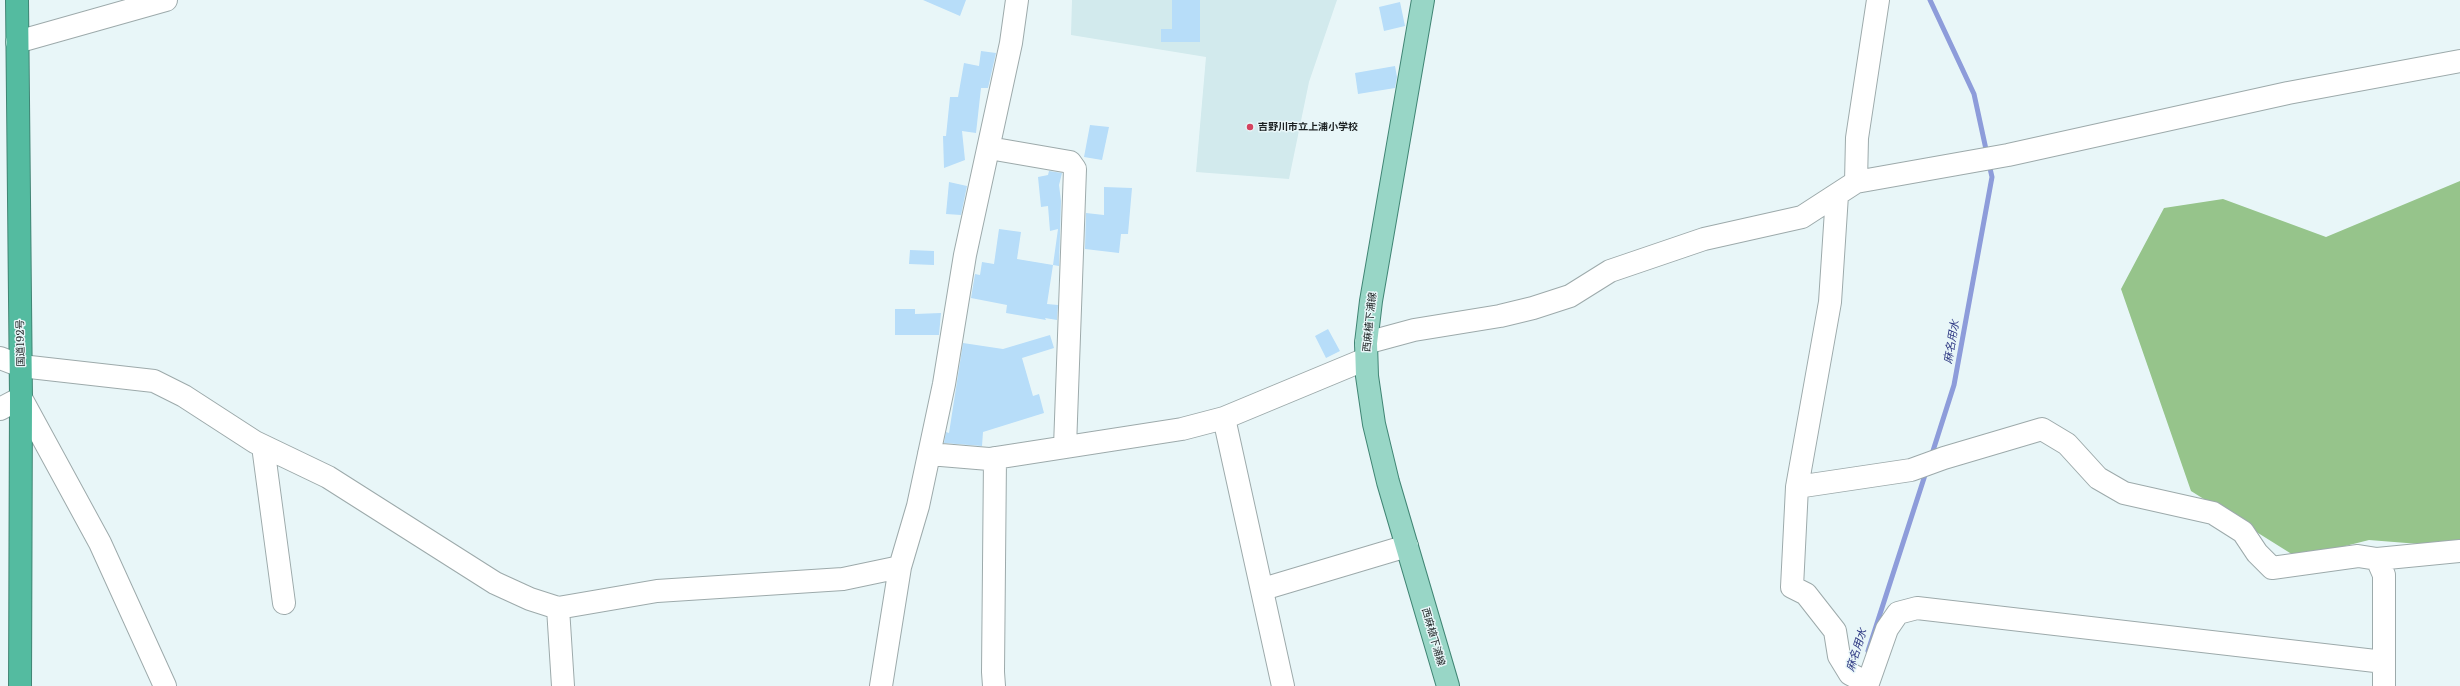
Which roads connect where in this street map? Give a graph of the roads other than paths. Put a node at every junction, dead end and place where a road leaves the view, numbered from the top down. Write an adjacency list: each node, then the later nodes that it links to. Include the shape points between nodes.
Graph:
1 (16, 0): 6 (highway, 国道192号)
2 (166, 0): 6 (street)
3 (1017, 0): 8 (street, via 1011,43)
4 (1423, 0): 11 (main road, 西麻植下浦線, via 1371,301)
5 (1878, 0): 9 (street, via 1857,138)
6 (17, 42): 13 (highway, 国道192号)
7 (2460, 61): 9 (street, via 2288,93 2008,155)
8 (989, 148): 18 (street, via 1070,162 1075,169); 19 (street, via 965,255 944,384)
9 (1856, 182): 10 (street)
10 (1837, 195): 11 (street, via 1802,217 1704,239 1610,272 1570,296 1500,316 1414,330); 21 (street, via 1830,302)
11 (1366, 351): 16 (street); 22 (main road, 西麻植下浦線, via 1374,424)
12 (0, 358): 13 (street)
13 (21, 366): 14 (highway, 国道192号); 17 (street, via 154,381 184,396)
14 (21, 398): 15 (street); 31 (highway, 国道192号); 32 (street, via 100,543)
15 (0, 409)
16 (1224, 418): 18 (street, via 1182,429); 26 (street)
17 (263, 446): 27 (street); 28 (street, via 328,477 495,583 530,600)
18 (1065, 447): 20 (street)
19 (929, 454): 20 (street); 25 (street, via 918,506)
20 (995, 458): 35 (street, via 992,672)
21 (1797, 487): 24 (street, via 1911,470 2042,429 2067,444 2098,478 2124,493 2213,513 2243,532 2272,568 2358,556); 30 (street, via 1792,588 1806,594 1835,631 1839,656)
22 (1407, 546): 26 (street); 37 (main road, 西麻植下浦線)
23 (2460, 551): 24 (street)
24 (2377, 559): 29 (street, via 2384,575)
25 (900, 566): 28 (street, via 843,579 657,591); 34 (street)
26 (1263, 589): 36 (street)
27 (284, 603)
28 (558, 608): 33 (street)
29 (2384, 662): 30 (street, via 1917,608 1898,613 1887,629); 38 (street)
30 (1862, 681)
31 (20, 686)
32 (165, 686)
33 (563, 686)
34 (881, 686)
35 (994, 686)
36 (1283, 686)
37 (1448, 686)
38 (2384, 686)

